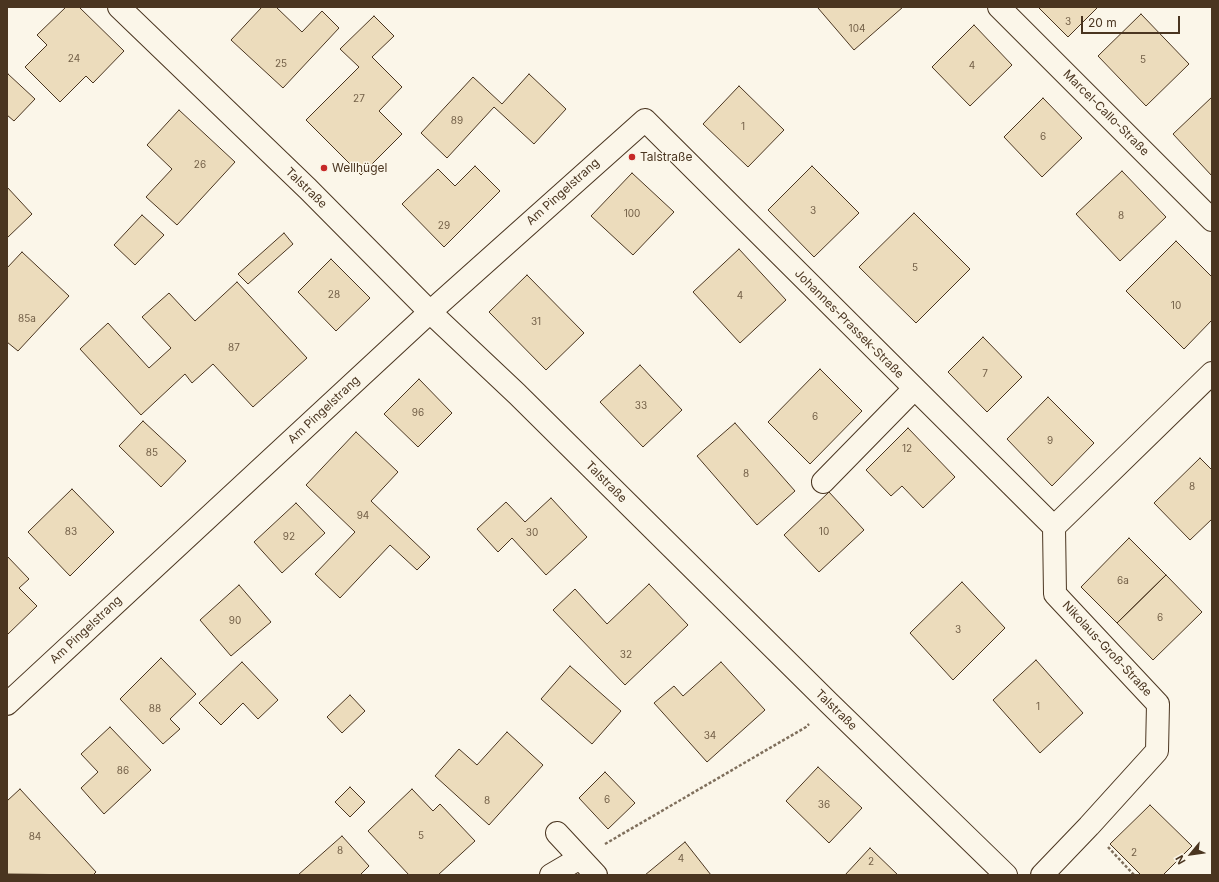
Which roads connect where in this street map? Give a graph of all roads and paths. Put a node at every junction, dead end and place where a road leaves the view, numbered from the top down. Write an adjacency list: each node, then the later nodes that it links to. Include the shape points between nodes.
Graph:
1 (119, 7): 5 (street, Talstraße, via 308,189)
2 (999, 7): 4 (street, Marcel-Callo-Straße)
3 (645, 120): 5 (street, Am Pingelstrang); 7 (street, Johannes-Prassek-Straße)
4 (1212, 220)
5 (430, 312): 10 (street, Talstraße, via 517,394); 11 (street, Am Pingelstrang)
6 (1212, 373): 9 (street)
7 (914, 389): 8 (street); 9 (street, Johannes-Prassek-Straße)
8 (823, 482)
9 (1054, 527): 12 (street, Nikolaus-Groß-Straße, via 1055,594 1158,704 1157,751)
10 (829, 703): 14 (path, via 806,727); 17 (street, Talstraße)
11 (7, 704)
12 (1089, 826): 18 (street, Nikolaus-Groß-Straße); 19 (path)
13 (557, 833): 14 (street)
14 (580, 858): 15 (street); 16 (street)
15 (551, 875)
16 (596, 875)
17 (1006, 875)
18 (1042, 875)
19 (1134, 875)

